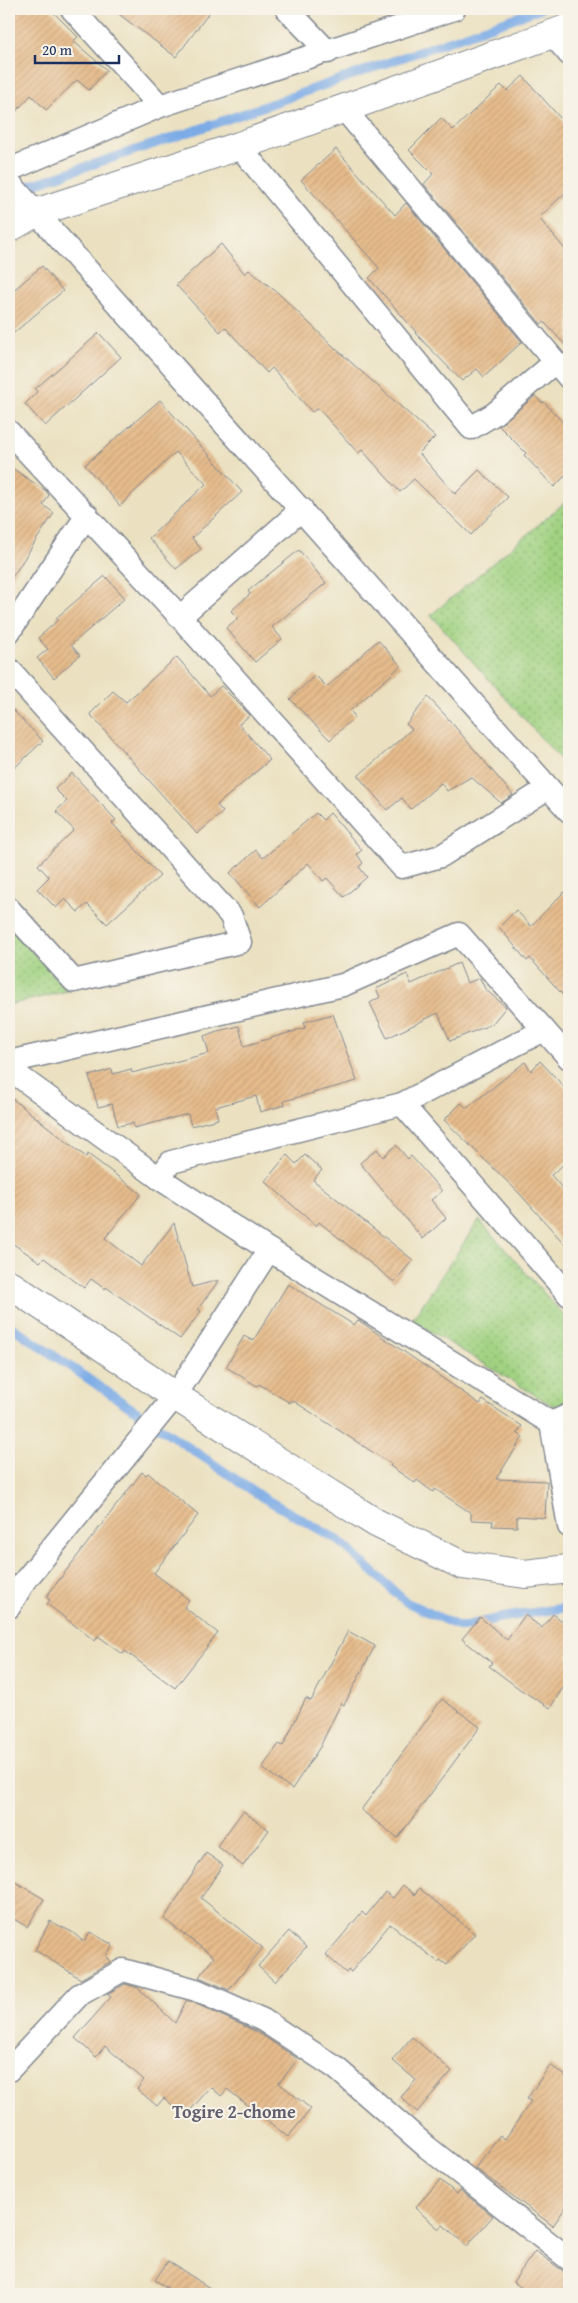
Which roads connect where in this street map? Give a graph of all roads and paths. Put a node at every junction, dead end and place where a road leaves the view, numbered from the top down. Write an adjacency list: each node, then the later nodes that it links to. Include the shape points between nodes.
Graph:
1 (72, 9): 6 (street)
2 (287, 9): 5 (street)
3 (454, 9): 5 (street)
4 (564, 39): 7 (street)
5 (328, 52): 6 (street)
6 (160, 106): 9 (street)
7 (344, 109): 8 (street); 13 (street)
8 (239, 146): 11 (street); 13 (street, via 471,428)
9 (9, 170)
10 (9, 182): 11 (street)
11 (35, 213): 12 (street); 15 (street)
12 (9, 228)
13 (562, 370)
14 (9, 432): 16 (street)
15 (302, 510): 17 (street); 20 (street)
16 (87, 515): 17 (street); 18 (street)
17 (180, 617): 20 (street, via 402,867 441,856)
18 (9, 632)
19 (9, 669): 22 (street, via 231,916 240,942 74,981)
20 (548, 788): 21 (street)
21 (569, 811)
22 (9, 909)
23 (544, 1030): 24 (street); 25 (street, via 459,934 343,984); 27 (street)
24 (569, 1058)
25 (9, 1062)
26 (9, 1069): 28 (street)
27 (402, 1104): 28 (street, via 171,1162); 31 (street)
28 (159, 1178): 29 (street)
29 (269, 1250): 32 (street); 33 (street)
30 (9, 1284): 32 (street)
31 (569, 1295)
32 (168, 1404): 35 (street, via 376,1523 462,1565 525,1574); 36 (street, via 24,1582)
33 (560, 1419): 34 (street)
34 (569, 1526)
35 (569, 1569)
36 (9, 1607)
37 (9, 2070): 38 (street, via 79,1995 123,1970 196,1990 263,2020 336,2068 428,2148)
38 (569, 2259)

